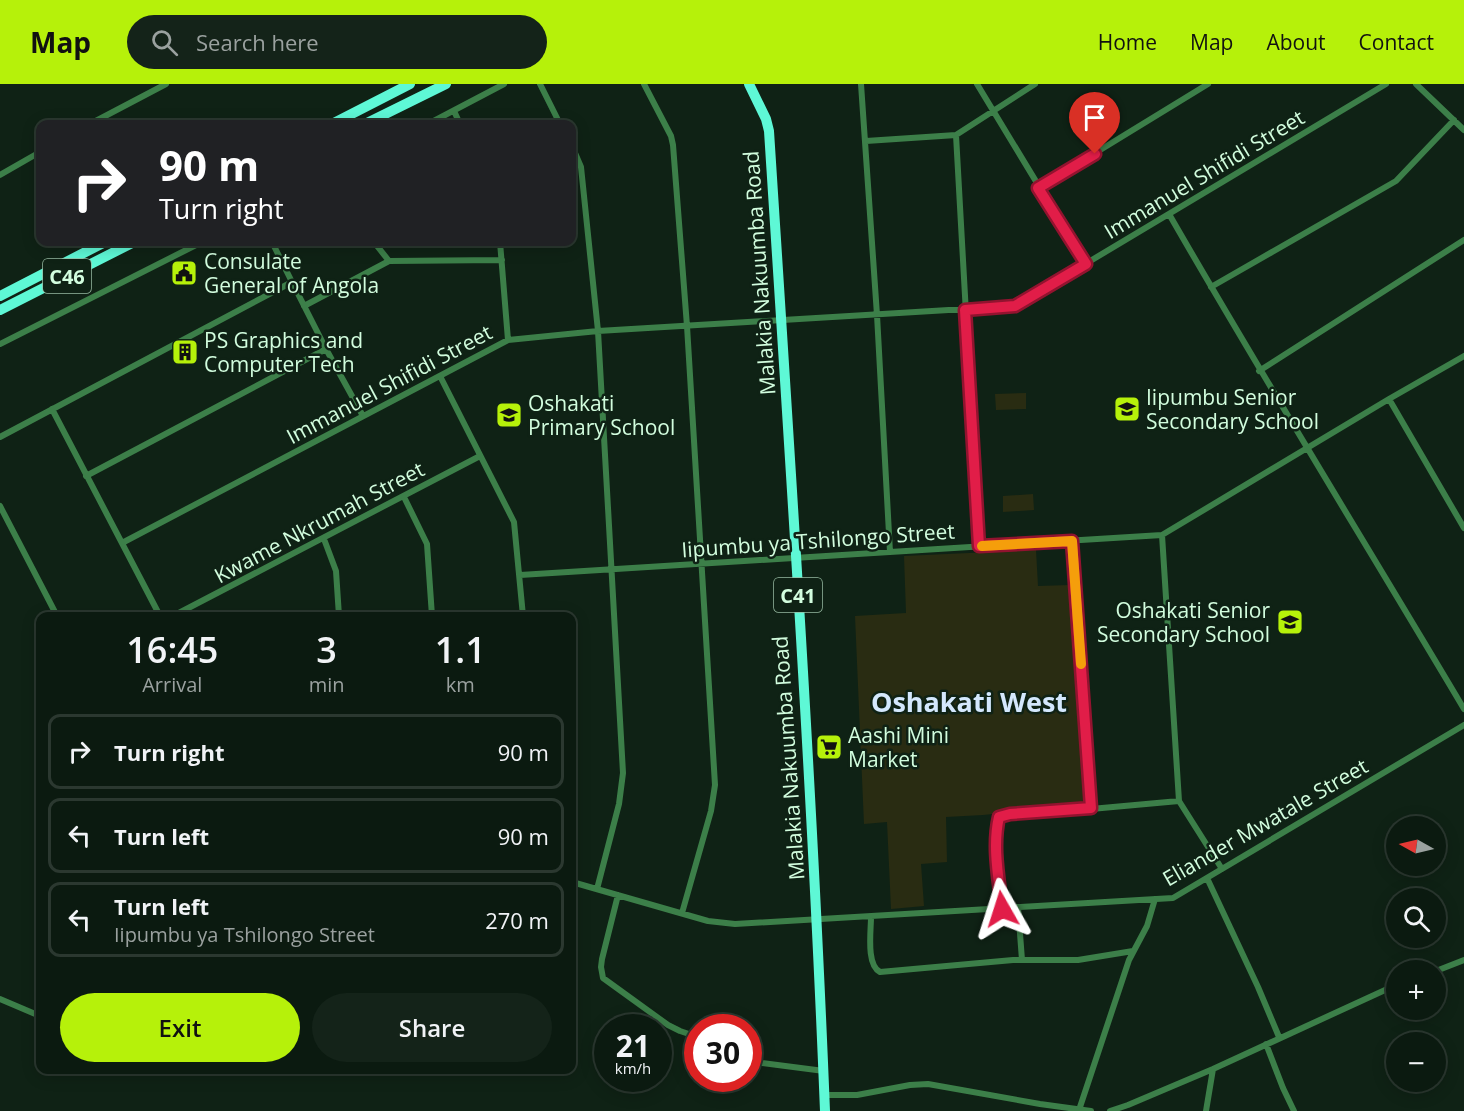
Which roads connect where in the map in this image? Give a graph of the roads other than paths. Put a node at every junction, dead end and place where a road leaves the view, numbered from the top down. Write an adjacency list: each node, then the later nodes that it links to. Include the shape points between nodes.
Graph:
1 (166, 84): 16 (street)
2 (410, 84): 17 (main road)
3 (446, 84): 18 (main road)
4 (504, 84): 15 (street)
5 (540, 84): 21 (street)
6 (644, 84): 49 (street, via 673,145)
7 (749, 84): 48 (main road, Malakia Nakuumba Road / C41, via 768,125)
8 (861, 84): 25 (street)
9 (977, 84): 14 (street)
10 (1035, 84): 14 (street)
11 (1208, 84): 29 (street)
12 (1386, 84): 30 (street, Immanuel Shifidi Street)
13 (1416, 84): 22 (street)
14 (992, 110): 24 (street); 29 (street)
15 (454, 111): 19 (street); 20 (street)
16 (98, 120)
17 (340, 120)
18 (373, 120)
19 (436, 120)
20 (458, 120)
21 (558, 120)
22 (1454, 120): 23 (street); 42 (street, via 1396,181)
23 (1464, 130)
24 (956, 135): 25 (street); 46 (street)
25 (866, 141): 47 (street)
26 (36, 154): 28 (street)
27 (576, 156): 50 (street, via 581,167)
28 (0, 175)
29 (1038, 188): 40 (street)
30 (1169, 214): 40 (street, Immanuel Shifidi Street); 42 (street)
31 (1464, 240): 55 (street)
32 (97, 246): 43 (main road, C46)
33 (126, 246): 45 (main road, C46)
34 (194, 246): 52 (street)
35 (274, 246): 41 (street)
36 (377, 246): 39 (street)
37 (500, 246): 38 (street)
38 (502, 260): 39 (street); 51 (street)
39 (388, 261): 44 (street)
40 (1086, 264): 46 (street, Immanuel Shifidi Street, via 1015,306)
41 (292, 282): 44 (street); 58 (street)
42 (1211, 287): 55 (street)
43 (0, 296)
44 (304, 306): 53 (street)
45 (0, 310)
46 (965, 310): 47 (street, Immanuel Shifidi Street); 71 (street)
47 (877, 315): 48 (street, Immanuel Shifidi Street); 72 (street)
48 (781, 321): 49 (street, Immanuel Shifidi Street); 73 (main road, Malakia Nakuumba Road / C41)
49 (687, 326): 50 (street, Immanuel Shifidi Street); 74 (street)
50 (598, 331): 51 (street, Immanuel Shifidi Street); 75 (street)
51 (508, 340): 56 (street, Immanuel Shifidi Street)
52 (0, 344)
53 (326, 349): 59 (street); 63 (street)
54 (1464, 356): 57 (street, Iipumbu ya Tshilongo Street)
55 (1259, 371): 61 (street)
56 (440, 376): 59 (street, Immanuel Shifidi Street); 62 (street)
57 (1389, 399): 61 (street, Iipumbu ya Tshilongo Street); 66 (street)
58 (52, 409): 60 (street); 63 (street)
59 (363, 416): 70 (street, Immanuel Shifidi Street)
60 (0, 437)
61 (1308, 447): 67 (street, Iipumbu ya Tshilongo Street); 83 (street)
62 (480, 456): 64 (street, Kwame Nkrumah Street); 76 (street, via 514,522)
63 (87, 476): 70 (street)
64 (404, 497): 68 (street, Kwame Nkrumah Street); 81 (street, via 427,544)
65 (0, 506): 77 (street)
66 (1464, 528)
67 (1162, 535): 69 (street, Iipumbu ya Tshilongo Street); 85 (street)
68 (324, 538): 79 (street, Kwame Nkrumah Street); 80 (street, via 336,571)
69 (1072, 541): 71 (street, Iipumbu ya Tshilongo Street); 86 (street)
70 (122, 543): 78 (street)
71 (979, 546): 72 (street, Iipumbu ya Tshilongo Street)
72 (890, 552): 73 (street, Iipumbu ya Tshilongo Street)
73 (795, 558): 74 (street, Iipumbu ya Tshilongo Street); 97 (main road, Malakia Nakuumba Road / C41)
74 (702, 564): 75 (street, Iipumbu ya Tshilongo Street); 95 (street, via 714,800)
75 (610, 570): 76 (street, Iipumbu ya Tshilongo Street); 90 (street, via 622,787)
76 (520, 575): 82 (street)
77 (55, 612)
78 (158, 612)
79 (181, 612)
80 (339, 612)
81 (432, 612)
82 (523, 612)
83 (1464, 709)
84 (1464, 724): 87 (street, Eliander Mwatale Street)
85 (1179, 801): 86 (street); 87 (street)
86 (1091, 808): 94 (street, via 999,817 996,850)
87 (1222, 869): 88 (street, Eliander Mwatale Street)
88 (1207, 878): 92 (street, Eliander Mwatale Street, via 1173,898); 106 (street)
89 (576, 883): 90 (street, Eliander Mwatale Street)
90 (597, 889): 91 (street, Eliander Mwatale Street)
91 (618, 895): 95 (street, Eliander Mwatale Street); 105 (street, via 602,959 603,978)
92 (1155, 899): 93 (street, Eliander Mwatale Street); 98 (street, via 1147,926)
93 (1018, 907): 94 (street, Eliander Mwatale Street); 99 (street)
94 (1002, 909): 96 (street, Eliander Mwatale Street)
95 (682, 913): 97 (street, Eliander Mwatale Street, via 729,924)
96 (871, 917): 97 (street, Eliander Mwatale Street); 99 (street, via 871,956 873,966 880,972)
97 (818, 920): 110 (main road, Malakia Nakuumba Road / C41)
98 (1133, 951): 99 (street, via 1078,960); 112 (street)
99 (1022, 960)
100 (1464, 960): 101 (street)
101 (1446, 967)
102 (1386, 989): 106 (street)
103 (0, 999): 104 (street)
104 (36, 1014)
105 (684, 1032)
106 (1279, 1037): 107 (street)
107 (1266, 1044): 109 (street); 117 (street)
108 (762, 1063): 110 (street)
109 (1213, 1069): 115 (street); 116 (street)
110 (824, 1071): 111 (main road, Malakia Nakuumba Road / C41)
111 (825, 1095): 112 (street, via 858,1095 928,1084); 113 (main road, Malakia Nakuumba Road / C41)
112 (1079, 1110): 114 (street)
113 (825, 1111)
114 (1091, 1111)
115 (1110, 1111)
116 (1206, 1111)
117 (1294, 1111)

